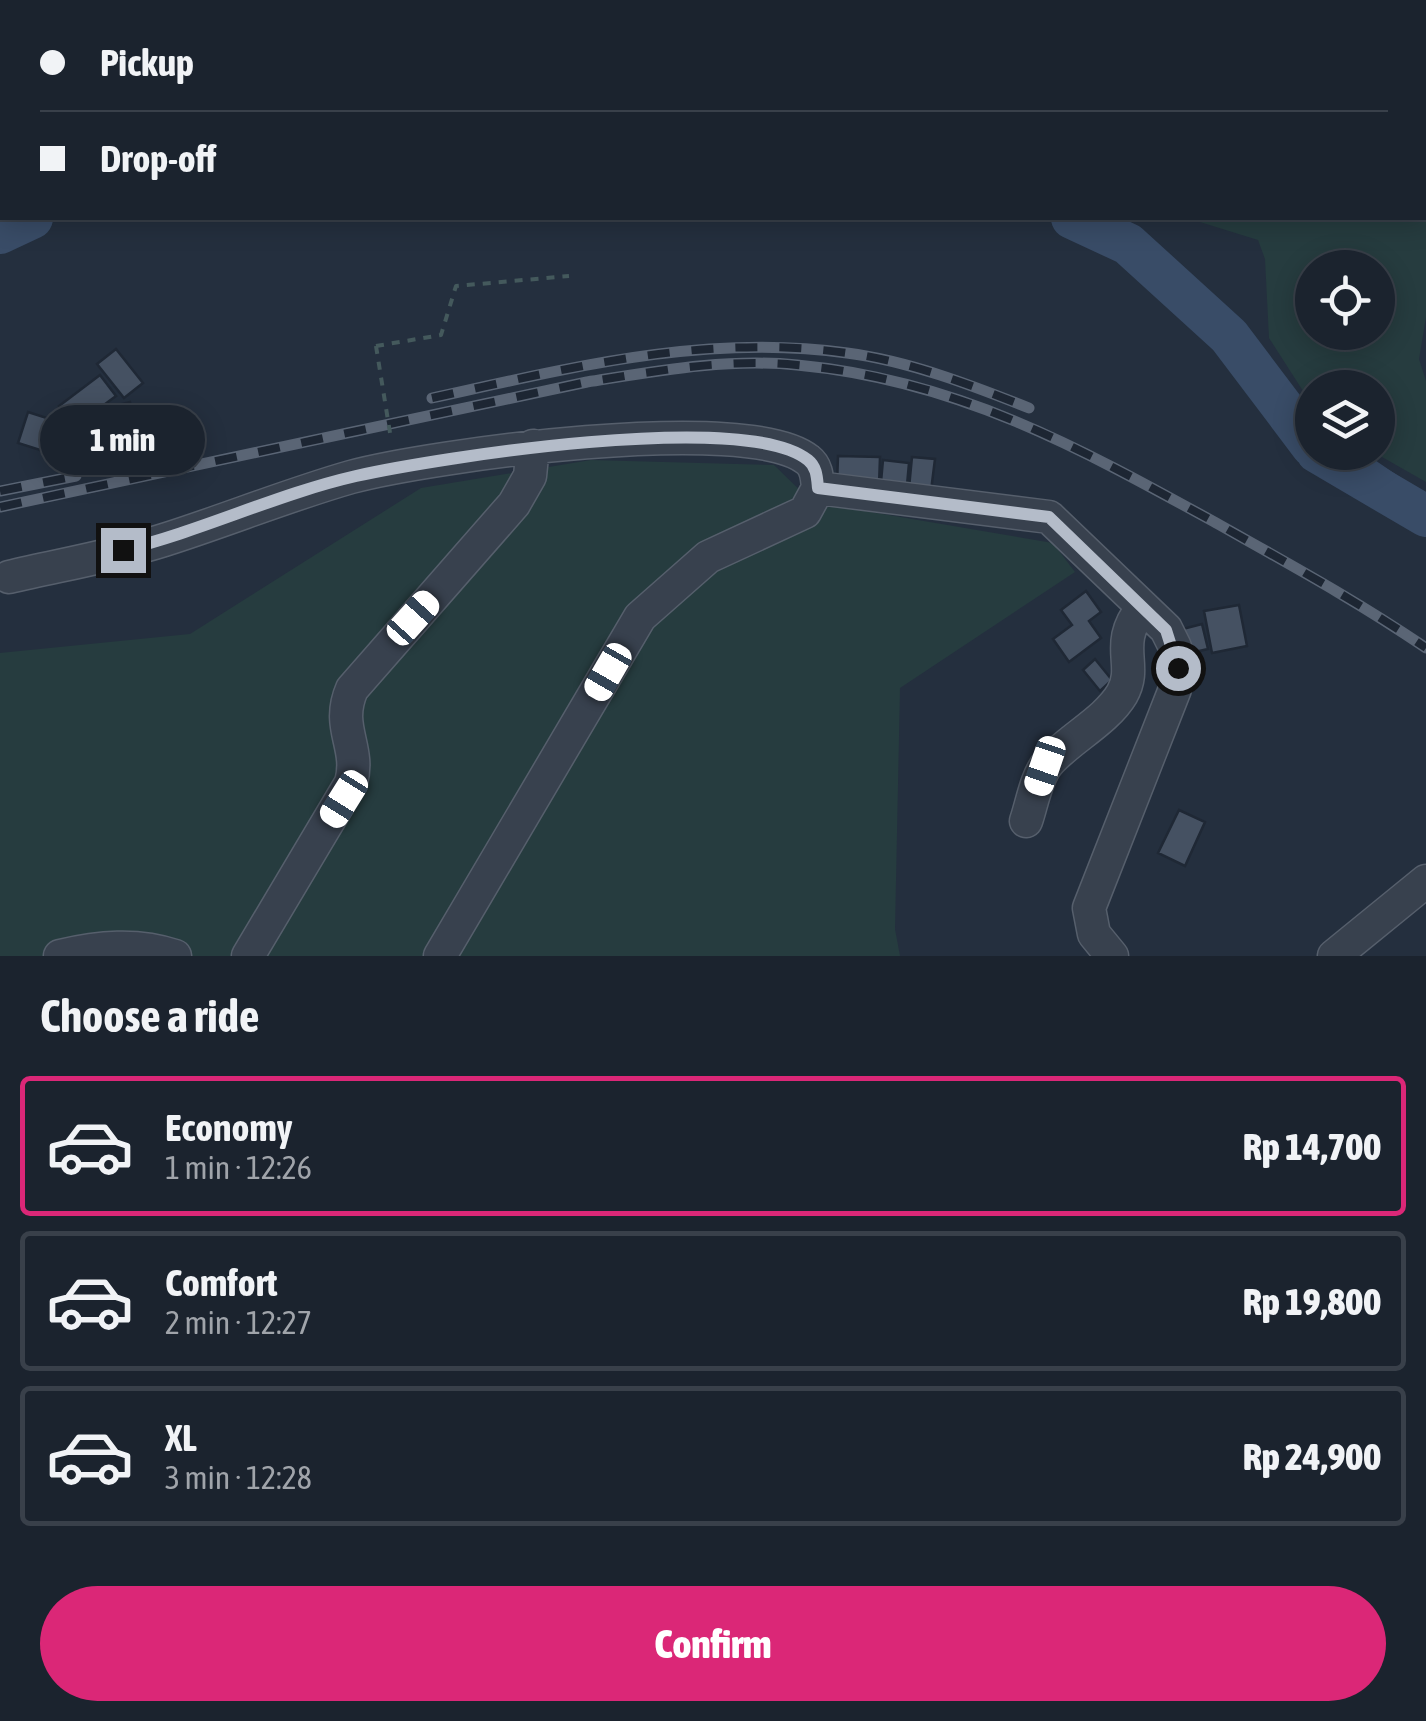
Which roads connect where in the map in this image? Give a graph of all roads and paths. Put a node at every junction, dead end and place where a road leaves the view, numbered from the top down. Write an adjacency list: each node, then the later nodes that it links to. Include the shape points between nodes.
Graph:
1 (569, 276): 2 (path, bridge, via 456,286 442,336 376,346)
2 (391, 439)
3 (533, 446): 4 (lane, via 670,438 758,444 808,460); 5 (lane, via 354,476 161,541); 11 (lane, via 530,476 514,504 352,689 344,714 354,756 351,783)
4 (818, 488): 6 (lane, via 1049,517); 12 (lane, via 805,512 708,557 640,618)
5 (9, 577)
6 (1143, 607): 7 (lane, via 1130,623 1121,695 1045,766); 13 (lane, via 1166,630 1178,668 1092,892 1090,921)
7 (1026, 821)
8 (1426, 881): 14 (lane)
9 (60, 956): 10 (lane, via 132,947)
10 (175, 956)
11 (248, 956)
12 (440, 956)
13 (1112, 956)
14 (1334, 956)

